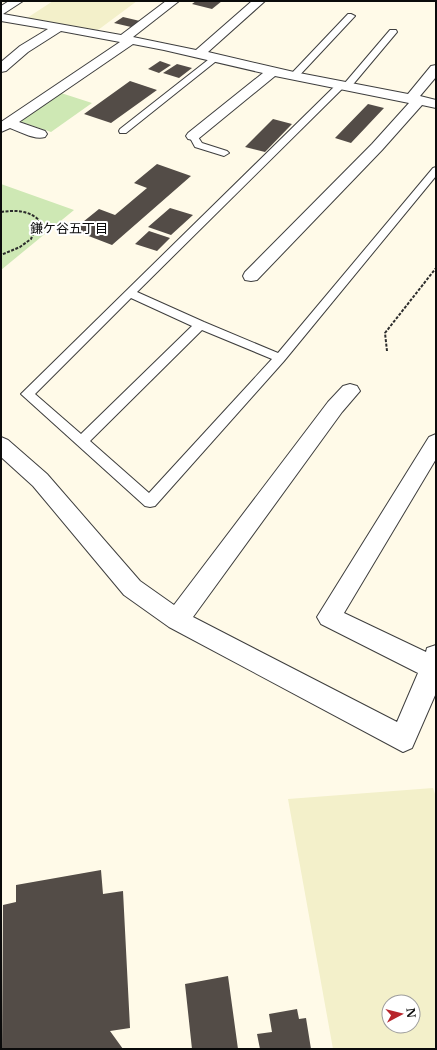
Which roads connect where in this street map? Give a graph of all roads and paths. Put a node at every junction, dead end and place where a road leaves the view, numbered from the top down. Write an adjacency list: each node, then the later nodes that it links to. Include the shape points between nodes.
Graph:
1 (17, 1): 4 (street)
2 (174, 1): 9 (street)
3 (259, 1): 10 (street)
4 (1, 11)
5 (351, 16): 15 (lane)
6 (1, 17): 7 (street)
7 (58, 28): 9 (street); 12 (street)
8 (393, 32): 16 (lane)
9 (126, 40): 10 (street); 19 (street)
10 (198, 54): 11 (street)
11 (216, 58): 14 (street); 20 (lane)
12 (1, 68)
13 (436, 69): 17 (street)
14 (273, 71): 15 (street); 22 (street)
15 (294, 76): 16 (street)
16 (344, 86): 17 (street); 29 (lane)
17 (415, 100): 18 (street); 28 (street, via 377,147)
18 (436, 104)
19 (5, 125): 21 (street)
20 (123, 132)
21 (40, 134)
22 (193, 136): 23 (lane, via 198,145)
23 (224, 153)
24 (436, 170): 32 (lane)
25 (1, 212): 26 (path, via 20,211 33,214 39,220 31,238 20,247)
26 (1, 256)
27 (436, 268): 31 (path, via 385,333)
28 (251, 276)
29 (130, 293): 30 (lane); 34 (lane, via 27,394)
30 (200, 325): 32 (lane); 34 (lane)
31 (387, 350)
32 (280, 358): 34 (lane, via 150,502)
33 (350, 391): 37 (street, via 335,407)
34 (82, 441)
35 (436, 442): 38 (street, via 329,617)
36 (1, 444): 37 (street, via 40,480 132,588)
37 (177, 620): 38 (street, via 403,739)
38 (433, 672)

